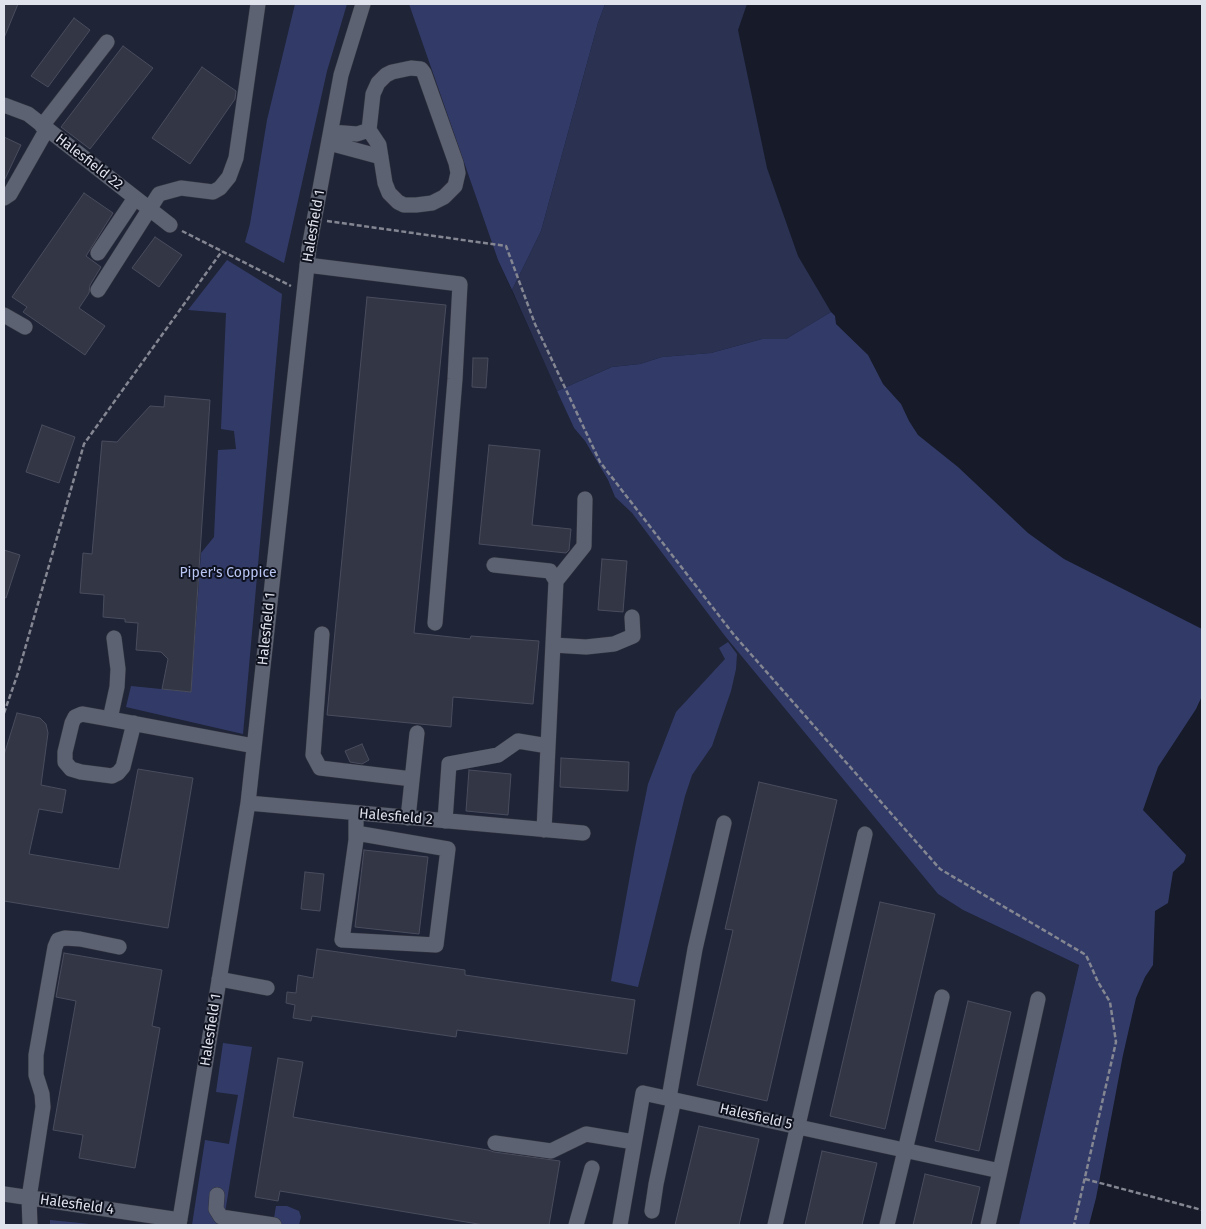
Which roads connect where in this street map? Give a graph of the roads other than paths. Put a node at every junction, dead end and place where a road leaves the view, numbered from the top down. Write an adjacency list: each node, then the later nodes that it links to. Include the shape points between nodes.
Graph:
1 (258, 4): 11 (street, via 236,158 230,177 213,192 181,188 167,190 159,194)
2 (363, 4): 7 (street, Halesfield 1, via 341,75)
3 (107, 42): 5 (street)
4 (4, 105): 5 (street, Halesfield 22, via 28,114)
5 (44, 127): 9 (street, via 10,194); 10 (street, Halesfield 22)
6 (369, 130): 7 (street); 8 (street, via 379,145); 8 (street, via 373,94 378,83 397,70 422,70 456,163 458,177 455,186 432,203 404,205 392,198 387,190)
7 (330, 137): 8 (street); 14 (street, Halesfield 1)
8 (381, 157)
9 (4, 198)
10 (135, 198): 11 (street, Halesfield 22); 13 (street)
11 (149, 209): 12 (street, Halesfield 22); 15 (street)
12 (170, 225)
13 (98, 253)
14 (307, 265): 22 (street, via 460,284); 29 (street, Halesfield 1)
15 (98, 290)
16 (4, 315): 17 (street)
17 (25, 327)
18 (585, 499): 20 (street, via 584,546)
19 (494, 565): 20 (street, via 550,571)
20 (556, 581): 25 (street)
21 (632, 617): 25 (street, via 633,636 614,644 586,647)
22 (435, 623)
23 (322, 634): 31 (street, via 313,755 320,768)
24 (114, 638): 26 (street, via 118,669)
25 (553, 645): 30 (street)
26 (110, 719): 27 (street); 27 (street, via 82,714 75,717 65,752 65,762 71,769 112,776 118,774 123,767)
27 (134, 723): 29 (street)
28 (417, 733): 31 (street)
29 (254, 746): 32 (street, Halesfield 1)
30 (548, 746): 35 (street, via 518,741 498,755 449,764); 37 (street)
31 (412, 779): 34 (street)
32 (248, 804): 33 (street, Halesfield 2); 42 (street, Halesfield 1)
33 (356, 813): 34 (street, Halesfield 2); 38 (street)
34 (408, 818): 35 (street, Halesfield 2)
35 (445, 821): 37 (street, Halesfield 2)
36 (724, 823): 46 (street, via 695,948)
37 (544, 830): 39 (street, Halesfield 2)
38 (356, 833): 38 (street, via 342,940 436,945 448,849)
39 (583, 833)
40 (865, 834): 47 (street)
41 (119, 947): 55 (street, via 65,938 58,940 55,947 36,1055 36,1075 43,1107)
42 (219, 979): 43 (street); 57 (street, Halesfield 1)
43 (268, 988)
44 (942, 997): 50 (street)
45 (1038, 999): 52 (street)
46 (671, 1098): 47 (street, Halesfield 5); 49 (street, Halesfield 5, via 643,1093); 56 (street)
47 (797, 1127): 50 (street, Halesfield 5); 62 (street)
48 (495, 1142): 49 (street, via 551,1152 586,1134)
49 (634, 1142): 61 (street, Halesfield 5)
50 (905, 1151): 52 (street, Halesfield 5); 63 (street)
51 (592, 1168): 60 (street)
52 (1000, 1171): 64 (street)
53 (4, 1194): 55 (street, Halesfield 4)
54 (217, 1195): 59 (street, via 216,1209 221,1217)
55 (29, 1198): 57 (street, Halesfield 4); 58 (street)
56 (652, 1211)
57 (180, 1223)
58 (30, 1225)
59 (271, 1225)
60 (576, 1225)
61 (620, 1225)
62 (775, 1225)
63 (887, 1225)
64 (988, 1225)

